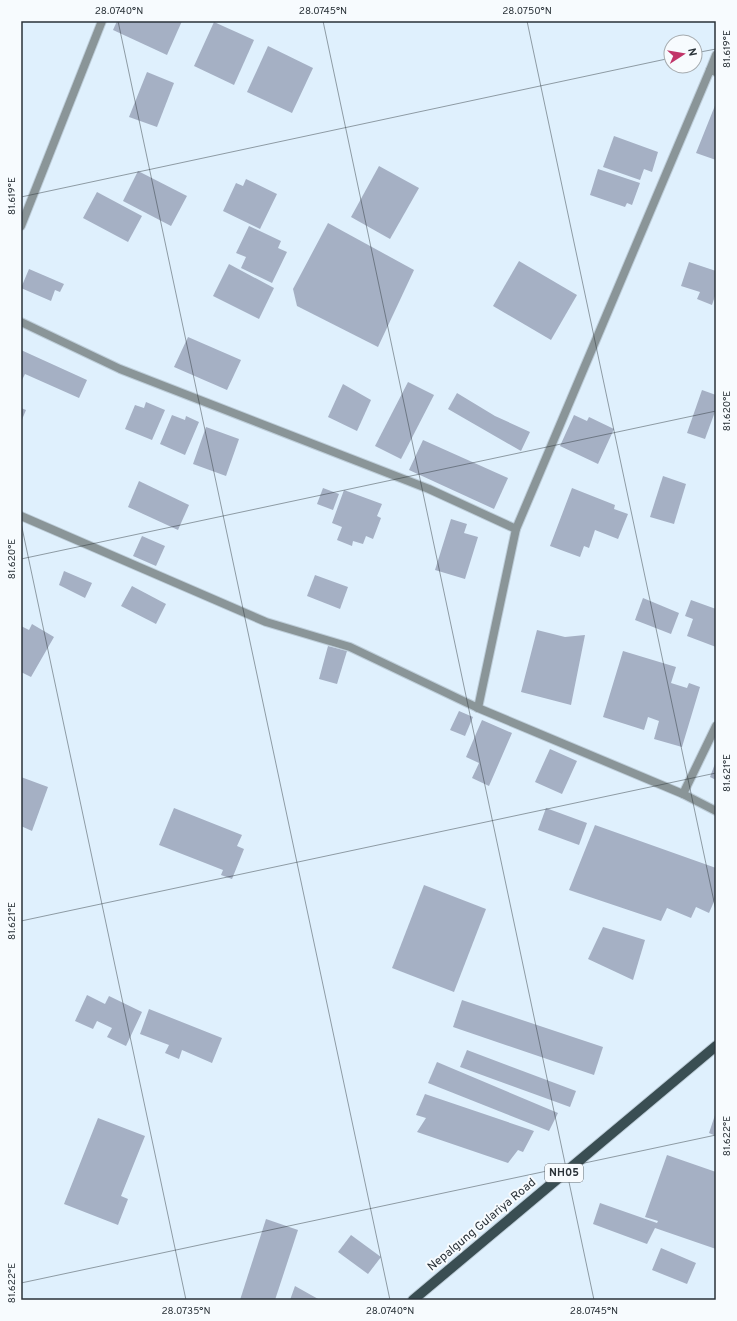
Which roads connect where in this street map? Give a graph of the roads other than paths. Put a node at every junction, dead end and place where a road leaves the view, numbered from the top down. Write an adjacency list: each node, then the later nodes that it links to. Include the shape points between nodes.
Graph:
1 (102, 21): 4 (street)
2 (716, 55): 3 (street)
3 (713, 71): 7 (street)
4 (21, 226)
5 (21, 322): 7 (street, via 120,369 429,489)
6 (21, 516): 8 (street, via 266,622 350,647)
7 (516, 529): 8 (street)
8 (478, 708): 10 (street)
9 (716, 726): 10 (street)
10 (683, 794): 11 (street)
11 (716, 811)
12 (716, 1046): 13 (main road, Nepalgung Gulariya Road / NH05)
13 (412, 1300)

